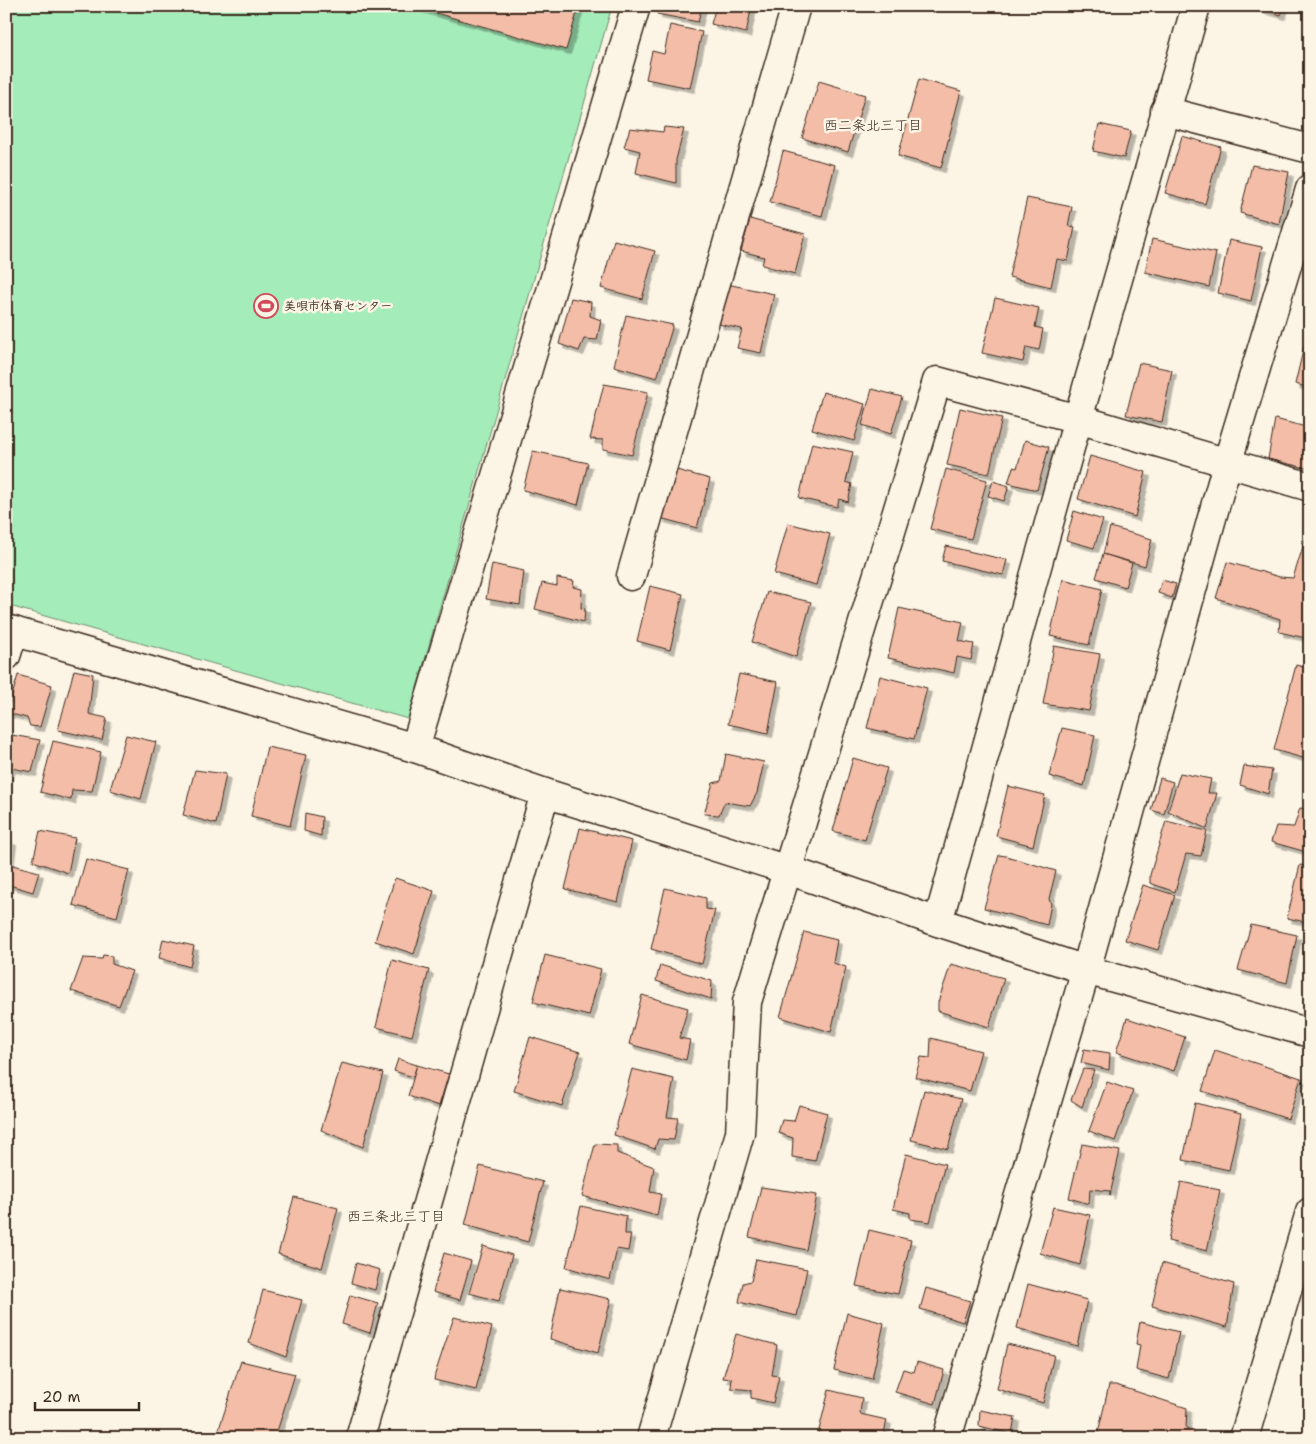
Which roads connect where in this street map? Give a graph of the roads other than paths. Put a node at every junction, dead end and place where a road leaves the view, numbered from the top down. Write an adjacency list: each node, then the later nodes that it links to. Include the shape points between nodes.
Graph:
1 (636, 6): 12 (street)
2 (796, 6): 10 (street)
3 (1196, 6): 4 (street)
4 (1165, 112): 5 (street); 7 (street)
5 (1310, 149)
6 (1310, 189): 8 (street)
7 (1078, 419): 8 (street); 14 (street, via 937,382); 15 (street)
8 (1227, 464): 9 (street); 16 (street)
9 (1310, 487)
10 (631, 576)
11 (9, 638): 12 (street)
12 (415, 748): 13 (street)
13 (545, 793): 14 (street); 19 (street)
14 (788, 870): 15 (street); 20 (street, via 747,1002 740,1133)
15 (938, 922): 16 (street)
16 (1086, 970): 17 (street); 21 (street)
17 (1310, 1033)
18 (1310, 1212): 22 (street)
19 (360, 1438)
20 (652, 1438)
21 (947, 1438)
22 (1244, 1438)

